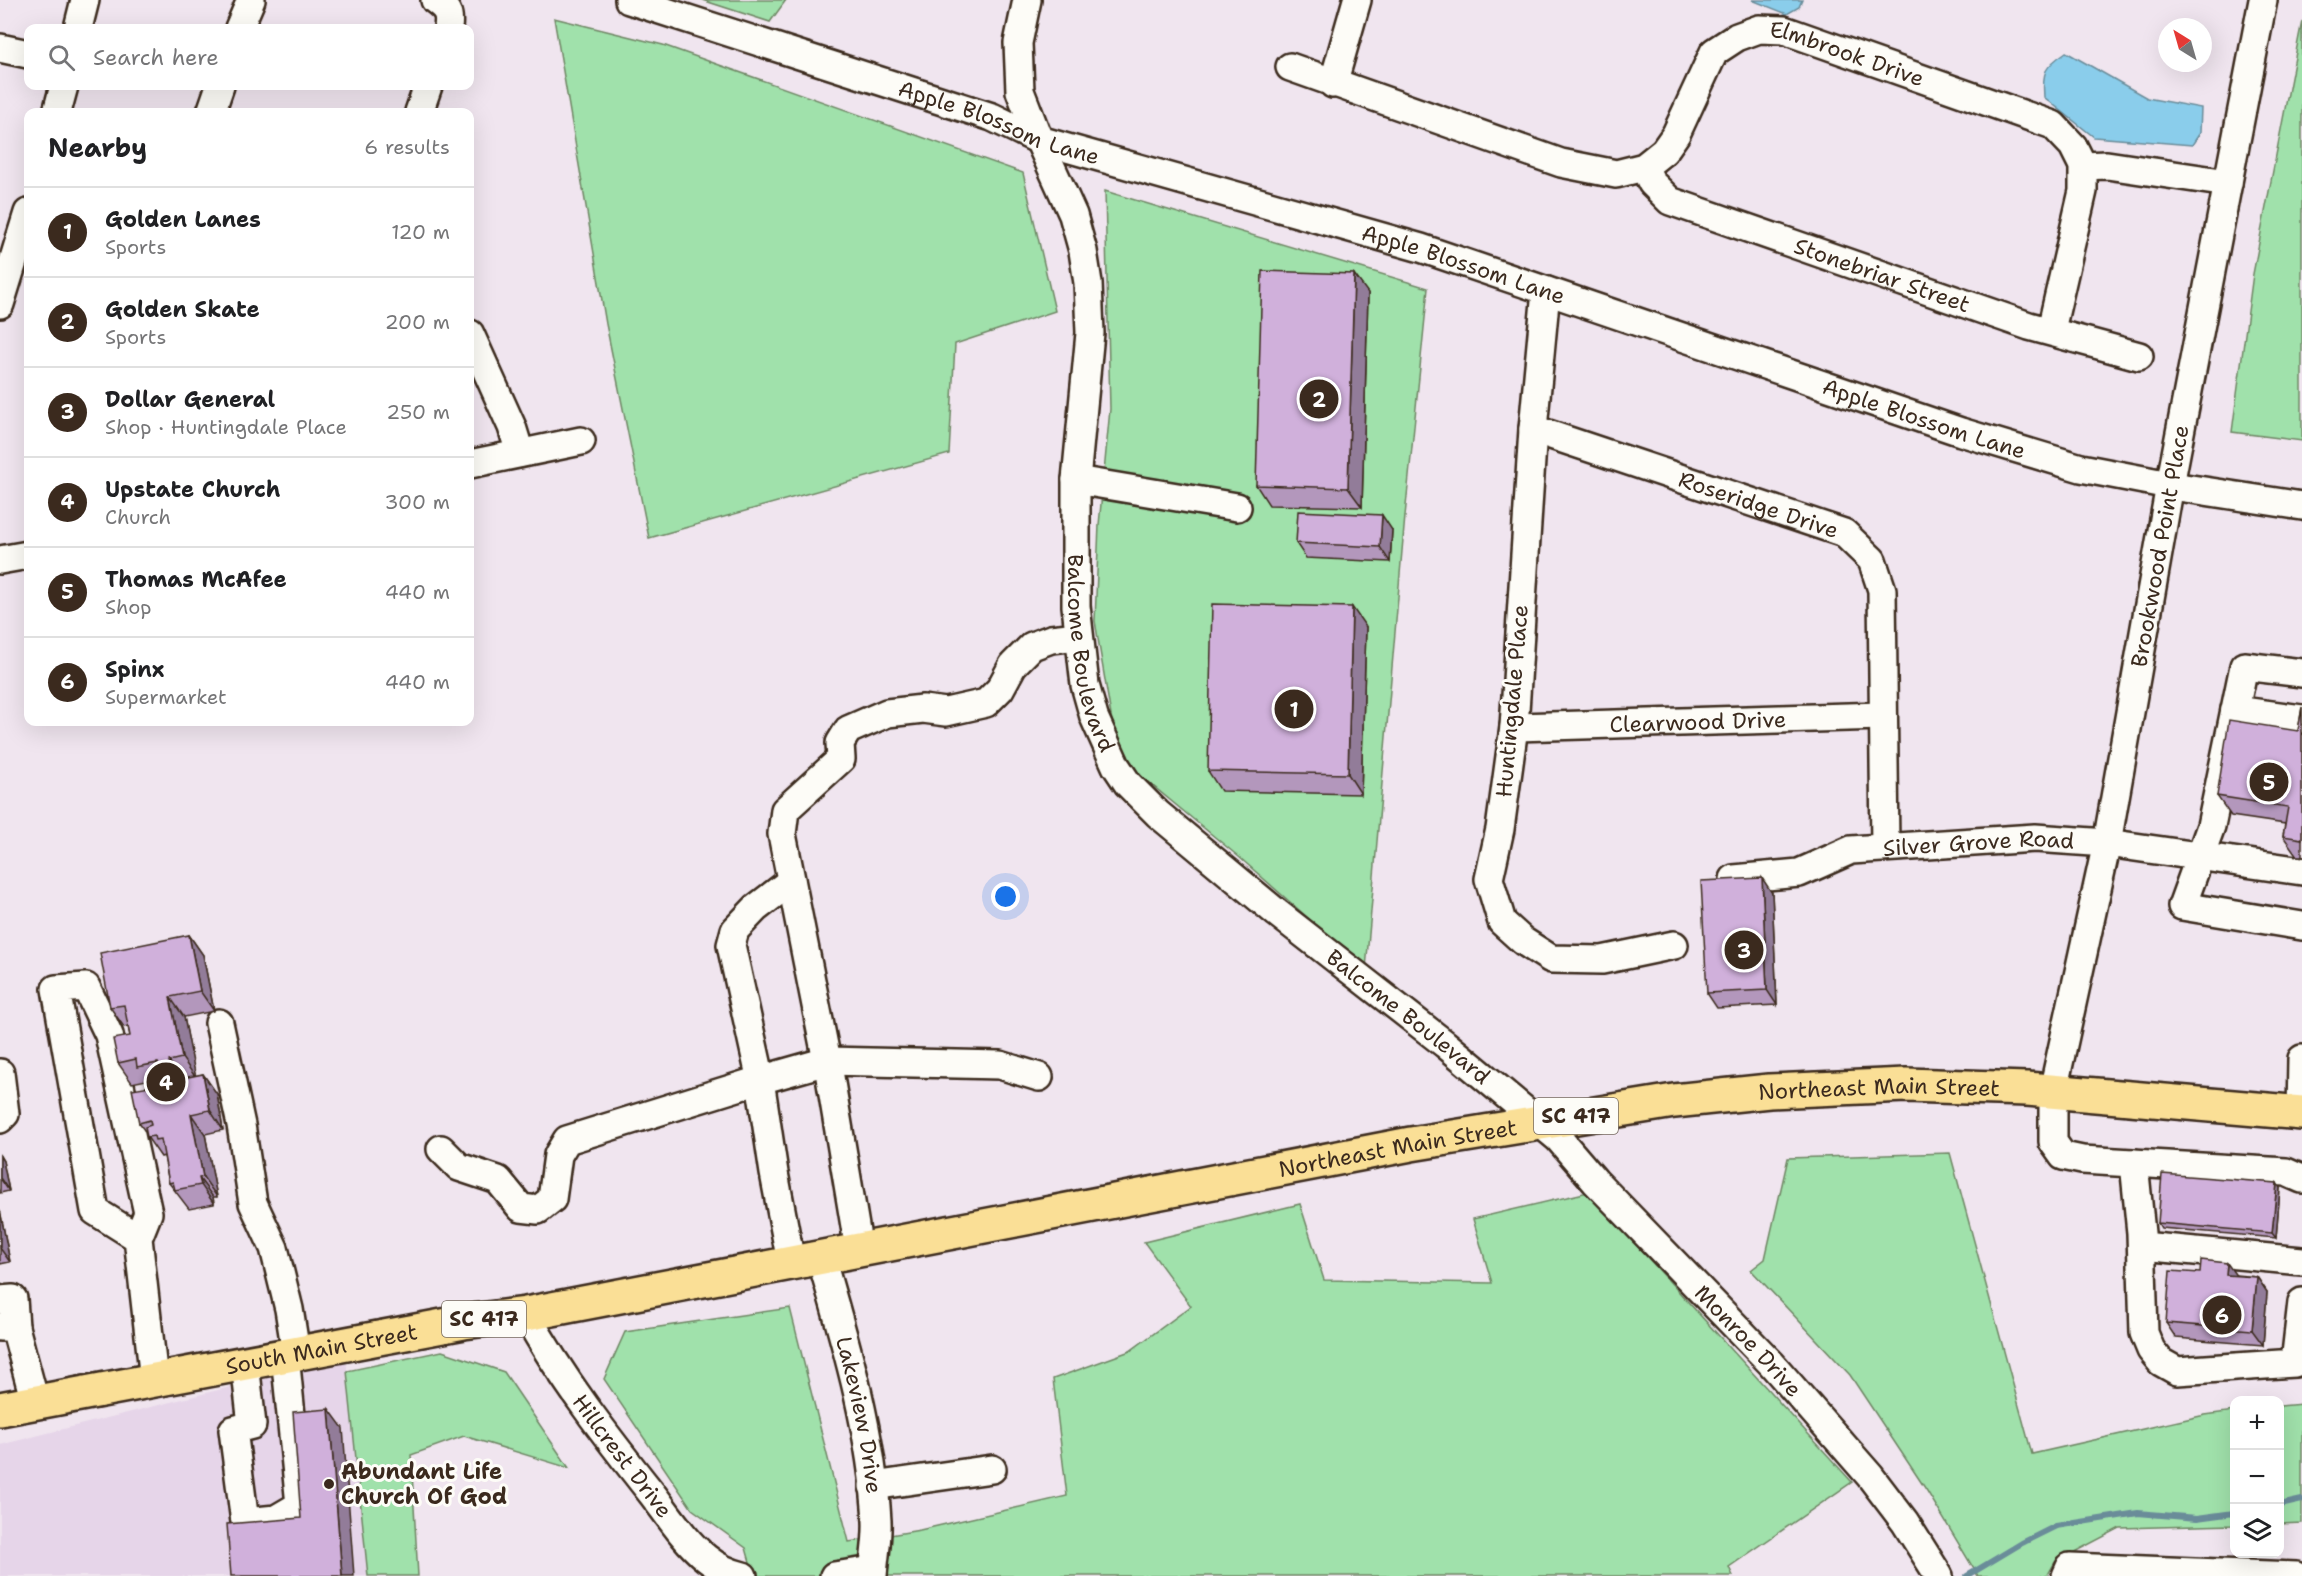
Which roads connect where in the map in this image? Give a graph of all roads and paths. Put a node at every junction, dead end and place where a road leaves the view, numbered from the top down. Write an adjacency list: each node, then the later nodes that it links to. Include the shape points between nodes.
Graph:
1 (85, 0): 8 (street)
2 (251, 0): 9 (street)
3 (435, 0): 10 (street, via 447,9)
4 (629, 0): 21 (street, Apple Blossom Lane, via 992,117)
5 (1027, 0): 21 (street, Balcome Boulevard, via 1018,43 1020,91)
6 (1357, 0): 14 (street)
7 (2263, 0): 24 (street, Brookwood Point Place)
8 (79, 24)
9 (241, 24)
10 (449, 24)
11 (0, 48): 12 (street)
12 (24, 53)
13 (1290, 67): 14 (street, Elmbrook Drive)
14 (1333, 84): 23 (street, Elmbrook Drive, via 1561,163 1617,174)
15 (63, 90): 18 (street)
16 (219, 90): 19 (street)
17 (427, 90): 20 (street)
18 (58, 108)
19 (212, 108)
20 (420, 108)
21 (1039, 140): 26 (street, Apple Blossom Lane, via 1421,248); 35 (street, Balcome Boulevard, via 1073,215 1088,283 1090,333)
22 (2083, 166): 23 (street, Elmbrook Drive, via 2073,146 2054,125 1784,30 1759,29 1714,52 1676,134 1664,151); 24 (street, via 2107,165); 28 (street, via 2083,191)
23 (1644, 167): 28 (street, Stonebriar Street, via 1652,183 1670,201)
24 (2228, 183): 36 (street, Brookwood Point Place)
25 (24, 226): 27 (street)
26 (1546, 291): 31 (street, Huntingdale Place); 36 (street, Apple Blossom Lane, via 1961,432 2081,468)
27 (0, 304)
28 (2051, 330): 30 (street, Stonebriar Street)
29 (474, 343): 33 (street)
30 (2139, 356)
31 (1533, 429): 44 (street, Roseridge Drive, via 1844,533 1872,560 1882,590); 46 (street, Huntingdale Place)
32 (581, 441): 33 (street)
33 (520, 453): 34 (street)
34 (474, 463)
35 (1076, 480): 38 (street); 41 (street, Balcome Boulevard)
36 (2170, 485): 37 (street, Apple Blossom Lane); 47 (street, Brookwood Point Place)
37 (2302, 506)
38 (1237, 507)
39 (24, 556): 40 (street)
40 (0, 560)
41 (1078, 636): 52 (street, via 1032,646 986,703 946,712 887,712 848,730 840,742 841,759 785,810 782,834); 64 (street, Balcome Boulevard, via 1085,685 1098,727 1116,766 1143,800)
42 (2302, 673): 43 (street, via 2244,666)
43 (2235, 711): 45 (street); 49 (street, via 2211,826)
44 (1883, 716): 46 (street, Clearwood Drive); 48 (street, Roseridge Drive)
45 (2302, 719)
46 (1514, 727): 54 (street, Huntingdale Place, via 1489,879 1502,922 1551,960 1602,960)
47 (2107, 843): 48 (street, Silver Grove Road, via 2035,838); 49 (street, Silver Grove Road); 61 (street, Brookwood Point Place)
48 (1885, 847): 51 (street, Silver Grove Road, via 1851,850 1799,873)
49 (2198, 857): 50 (street, Silver Grove Road); 53 (street, via 2182,906)
50 (2302, 871)
51 (1734, 879)
52 (791, 881): 57 (street); 60 (street, Lakeview Drive, via 735,930 731,945)
53 (2302, 926)
54 (1674, 945)
55 (219, 1023): 77 (street, via 253,1203 274,1248 289,1309)
56 (2302, 1059): 62 (street)
57 (827, 1061): 59 (street, via 1000,1065); 60 (street); 70 (street)
58 (0, 1073): 63 (street, via 5,1114)
59 (1040, 1077)
60 (760, 1080): 65 (street, via 567,1140 558,1155 552,1199 538,1210 521,1208 498,1180 459,1167); 71 (street, Lakeview Drive)
61 (2053, 1091): 62 (main road, Northeast Main Street / SC 417); 64 (main road, Northeast Main Street / SC 417, via 1906,1085 1769,1091); 66 (street, Brookwood Point Place, via 2053,1142 2063,1156)
62 (2301, 1113)
63 (0, 1119)
64 (1537, 1122): 70 (main road, Northeast Main Street / SC 417); 87 (street, Monroe Drive, via 1559,1139 1779,1372 1870,1476)
65 (441, 1149)
66 (2134, 1163): 67 (street, Brookwood Point Place, via 2286,1172); 69 (street)
67 (2302, 1179)
68 (138, 1238): 68 (street, via 94,1211 56,989 86,987 108,1035 148,1213); 79 (street)
69 (2142, 1246): 72 (street); 74 (street, via 2144,1333 2151,1350 2177,1371 2295,1363)
70 (859, 1250): 71 (main road, Northeast Main Street / SC 417)
71 (806, 1260): 75 (main road, South Main Street / SC 417); 83 (street, Lakeview Drive, via 854,1372)
72 (2302, 1261)
73 (0, 1300): 76 (street, via 13,1299)
74 (2302, 1302)
75 (526, 1314): 77 (main road, South Main Street / SC 417); 85 (street, Hillcrest Drive, via 548,1354 685,1535 706,1558)
76 (7, 1327): 80 (street)
77 (291, 1354): 78 (main road, South Main Street / SC 417); 78 (street, via 300,1505 276,1519 245,1522 233,1430 252,1425)
78 (245, 1363): 79 (main road, South Main Street / SC 417)
79 (154, 1380): 80 (main road, South Main Street / SC 417)
80 (35, 1402): 81 (main road, South Main Street / SC 417)
81 (0, 1409)
82 (992, 1469): 83 (street)
83 (873, 1486): 84 (street, Lakeview Drive, via 877,1523)
84 (873, 1573): 86 (street)
85 (743, 1576)
86 (834, 1576)
87 (1939, 1576)
88 (2066, 1576): 89 (street, via 2070,1567)
89 (2297, 1576)

